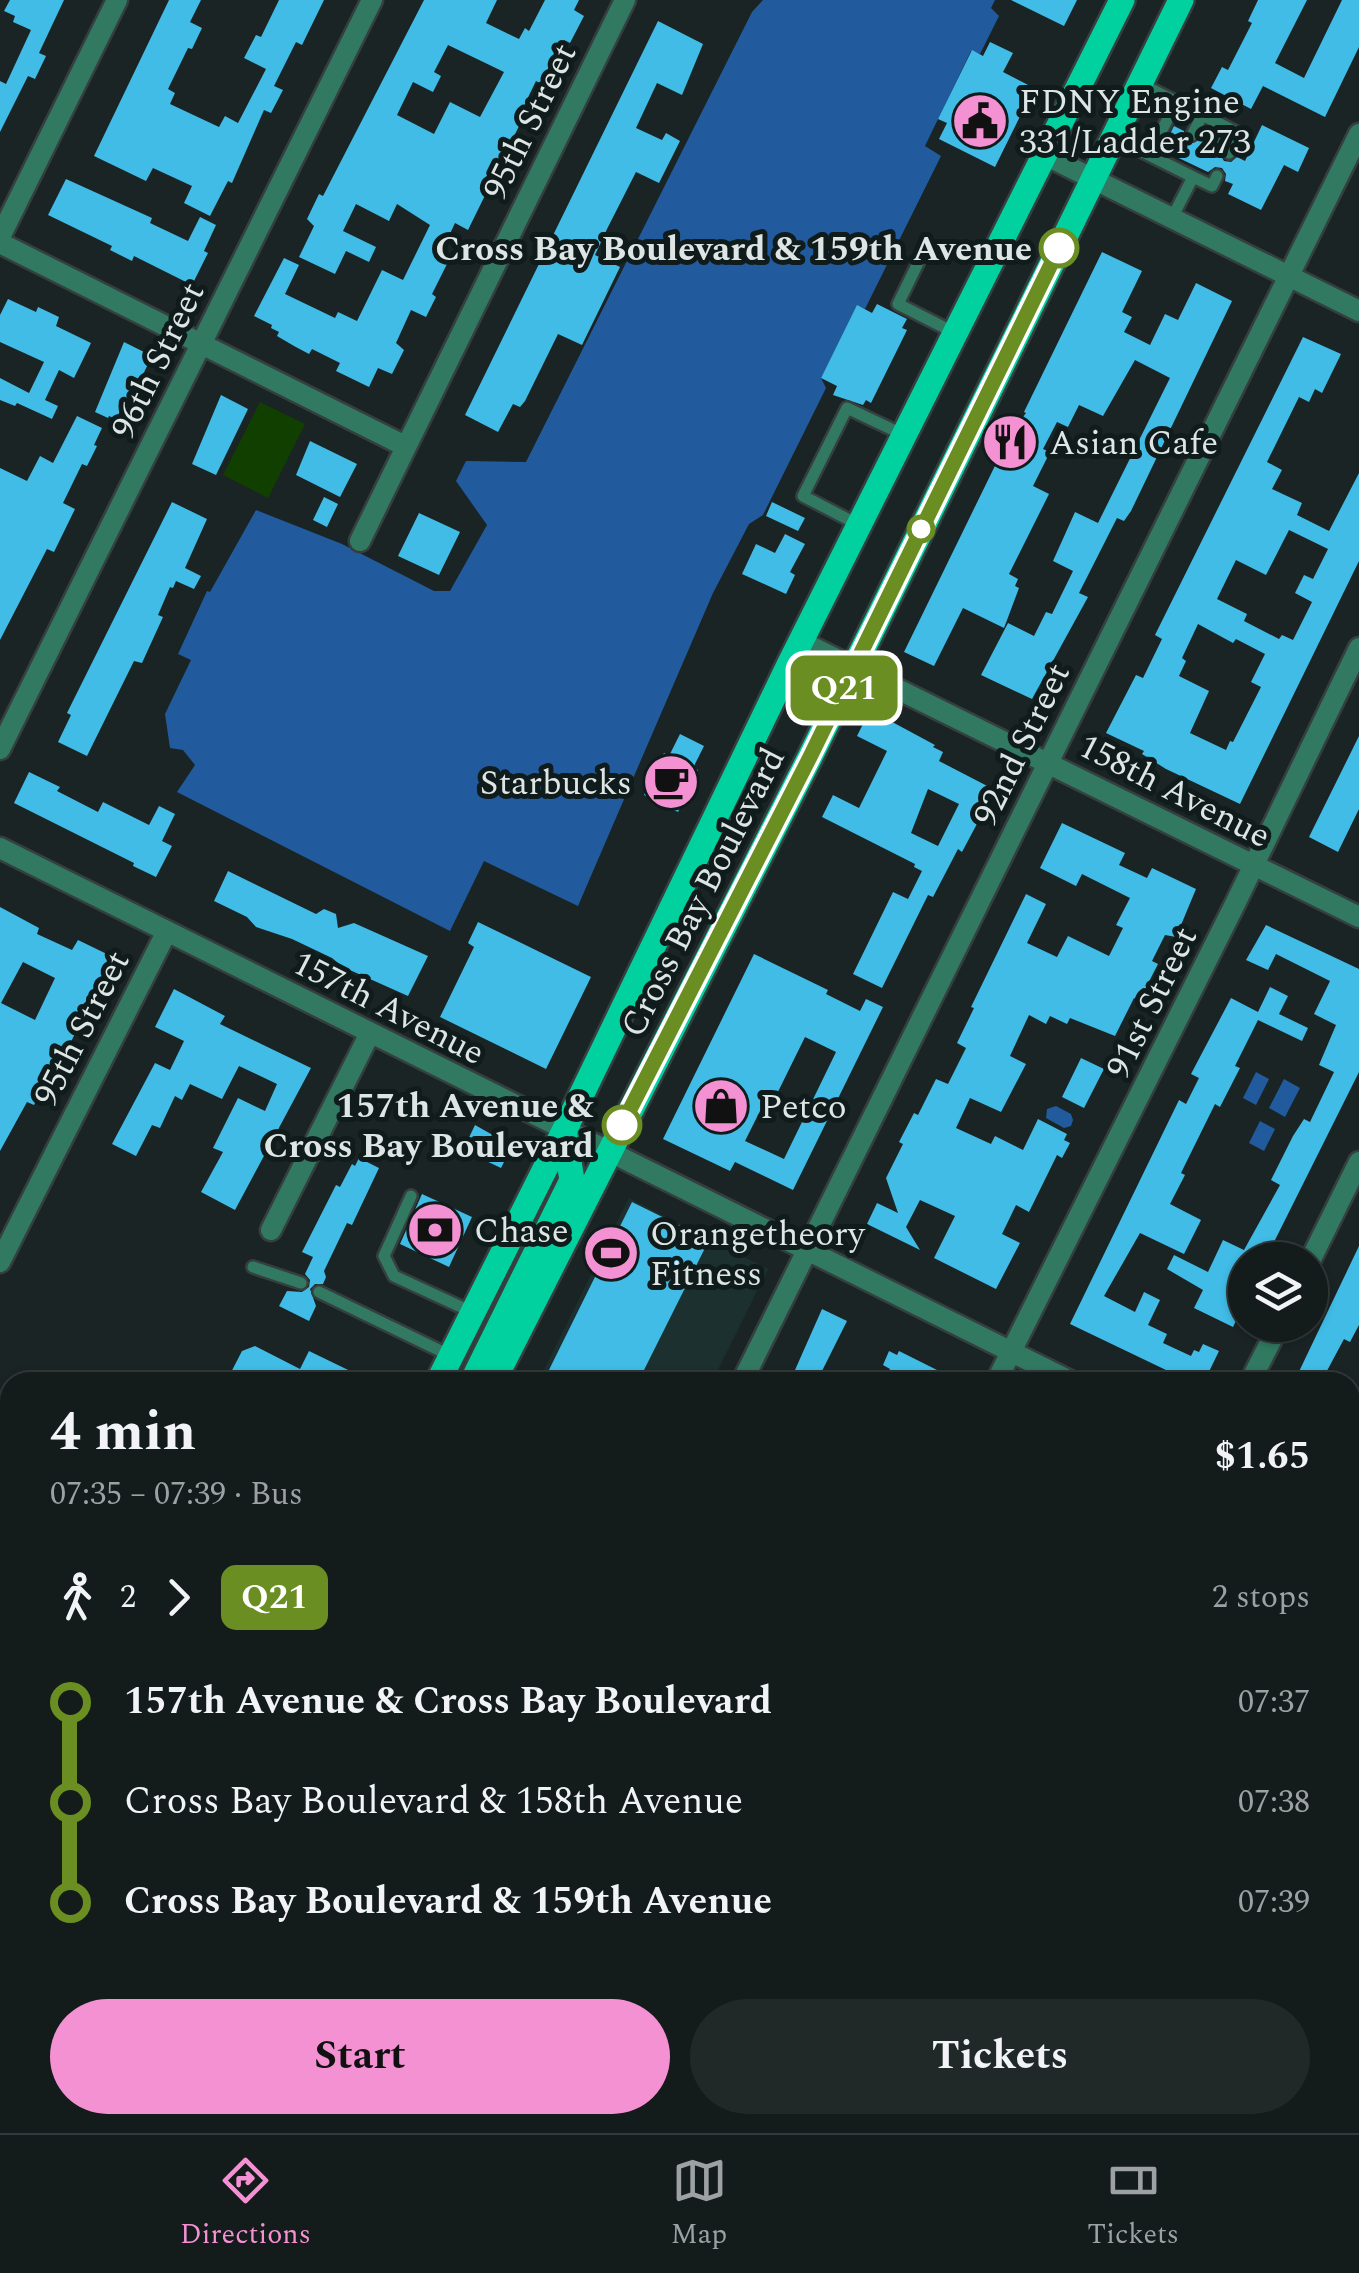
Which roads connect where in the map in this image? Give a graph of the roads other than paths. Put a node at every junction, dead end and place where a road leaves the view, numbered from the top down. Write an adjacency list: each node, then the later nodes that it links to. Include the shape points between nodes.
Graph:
1 (117, 0): 21 (street)
2 (372, 0): 26 (street, 96th Street)
3 (625, 0): 28 (street, 95th Street)
4 (1122, 0): 15 (main road, Cross Bay Boulevard)
5 (1180, 0): 6 (main road, Cross Bay Boulevard)
6 (1140, 84): 7 (lane); 12 (main road, Cross Bay Boulevard)
7 (1176, 103): 8 (lane); 16 (lane)
8 (1202, 116): 9 (lane); 11 (lane)
9 (1224, 127): 13 (lane); 14 (lane, via 1238,134)
10 (1359, 134): 23 (street, 92nd Street)
11 (1192, 135)
12 (1113, 138): 16 (lane); 19 (main road, Cross Bay Boulevard)
13 (1215, 146)
14 (1229, 153)
15 (1044, 155): 19 (street); 25 (main road, Cross Bay Boulevard)
16 (1149, 155): 17 (lane)
17 (1198, 175): 18 (lane, via 1212,186); 20 (lane)
18 (1217, 176)
19 (1093, 179): 20 (street); 33 (main road, Cross Bay Boulevard)
20 (1172, 218): 23 (street)
21 (0, 240): 26 (street)
22 (920, 260): 25 (lane, via 898,304)
23 (1288, 276): 24 (street); 35 (street, 92nd Street)
24 (1359, 311)
25 (955, 333): 27 (main road, Cross Bay Boulevard)
26 (202, 344): 28 (street); 34 (street, 96th Street)
27 (904, 436): 29 (main road, Cross Bay Boulevard); 29 (lane, via 847,408 803,496)
28 (404, 446): 30 (street, 95th Street)
29 (859, 525): 31 (main road, Cross Bay Boulevard)
30 (360, 541)
31 (800, 641): 33 (street, 158th Avenue); 41 (main road, Cross Bay Boulevard)
32 (1359, 648): 37 (street, 91st Street)
33 (853, 668): 35 (street, 158th Avenue); 42 (main road, Cross Bay Boulevard)
34 (0, 749)
35 (1049, 763): 37 (street, 158th Avenue); 47 (street, 92nd Street)
36 (0, 848): 39 (street, 157th Avenue)
37 (1252, 865): 38 (street, 158th Avenue); 54 (street, 91st Street)
38 (1359, 917)
39 (167, 931): 40 (street, 157th Avenue); 48 (street, 95th Street)
40 (369, 1034): 41 (street, 157th Avenue); 45 (street)
41 (564, 1131): 42 (street, 157th Avenue); 52 (main road, Cross Bay Boulevard); 57 (main road, via 572,1180)
42 (608, 1153): 47 (street, 157th Avenue); 58 (main road, Cross Bay Boulevard)
43 (1359, 1162): 46 (street)
44 (411, 1196): 52 (lane, via 384,1256 386,1266 394,1276)
45 (271, 1230)
46 (1319, 1242)
47 (806, 1251): 54 (street, 157th Avenue); 59 (street, 92nd Street)
48 (0, 1262)
49 (253, 1267): 50 (lane)
50 (301, 1282)
51 (319, 1292): 55 (lane)
52 (472, 1312): 55 (main road, Cross Bay Boulevard)
53 (1270, 1342): 62 (street)
54 (1012, 1353): 60 (street, 91st Street); 61 (street, 157th Avenue)
55 (450, 1356): 56 (main road, Cross Bay Boulevard)
56 (443, 1372)
57 (477, 1372)
58 (498, 1372)
59 (747, 1372)
60 (1002, 1372)
61 (1051, 1372)
62 (1255, 1372)

